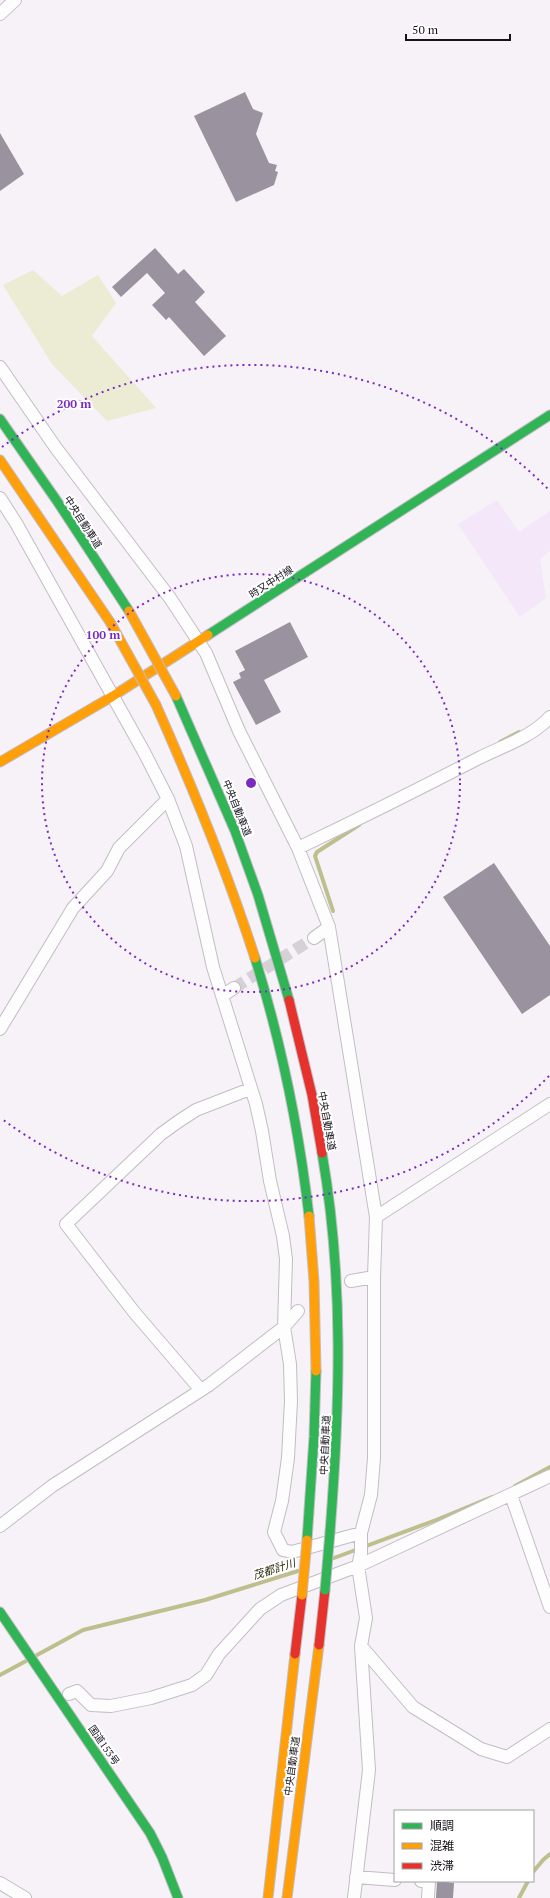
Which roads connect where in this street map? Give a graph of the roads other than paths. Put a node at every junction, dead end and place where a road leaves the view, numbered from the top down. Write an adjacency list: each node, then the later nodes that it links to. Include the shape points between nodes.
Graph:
1 (15, 0): 2 (street)
2 (0, 14)
3 (0, 367): 8 (street, via 56,448 170,598)
4 (550, 415): 8 (main road, 時又中村線)
5 (0, 419): 44 (main road, 中央自動車道, bridge, via 129,611 176,696 235,830 257,891 279,962 318,1124 332,1241 339,1367 336,1456 318,1659)
6 (0, 460): 43 (main road, 中央自動車道, bridge, via 110,622 156,705 187,773 237,898 257,961 279,1043 297,1128 313,1282 317,1368 314,1455 308,1540)
7 (0, 498): 9 (street)
8 (199, 641): 9 (main road, 時又中村線); 13 (street, via 206,652 238,731)
9 (113, 696): 11 (main road, 時又中村線); 12 (street)
10 (550, 717): 13 (street, via 523,738)
11 (0, 762)
12 (168, 799): 17 (street, via 186,846); 18 (street, via 120,848 107,871 74,908)
13 (298, 848): 14 (street)
14 (329, 927): 15 (street); 21 (street)
15 (314, 938)
16 (234, 988): 17 (street)
17 (222, 996): 19 (street)
18 (0, 1029)
19 (250, 1089): 25 (street, via 262,1131 283,1236 286,1259); 26 (street, via 196,1110 161,1134 66,1224 134,1312)
20 (550, 1104): 21 (street)
21 (376, 1217): 22 (street)
22 (374, 1277): 23 (street); 30 (street, via 374,1458 370,1495)
23 (351, 1280)
24 (298, 1312): 25 (street)
25 (284, 1327): 26 (street, via 209,1385); 30 (street, via 290,1364 288,1458 282,1501 274,1532 283,1550 292,1552)
26 (200, 1389): 29 (street, via 52,1486)
27 (550, 1476): 28 (street)
28 (511, 1495): 31 (street); 32 (street)
29 (0, 1526)
30 (361, 1537): 31 (street)
31 (358, 1566): 34 (street, via 366,1618); 35 (street, via 281,1595 260,1609 219,1654 206,1675 192,1685 151,1698 111,1706 90,1705 77,1691)
32 (550, 1607)
33 (0, 1612): 42 (main road, 国道153号, via 146,1827 162,1857)
34 (361, 1646): 36 (street, via 413,1707 481,1749 507,1757); 37 (street, via 369,1770)
35 (69, 1694)
36 (550, 1729)
37 (356, 1878): 38 (street); 45 (street)
38 (394, 1880)
39 (430, 1882): 46 (street)
40 (0, 1883): 41 (street)
41 (25, 1898)
42 (178, 1898)
43 (268, 1898)
44 (287, 1898)
45 (354, 1898)
46 (428, 1898)

